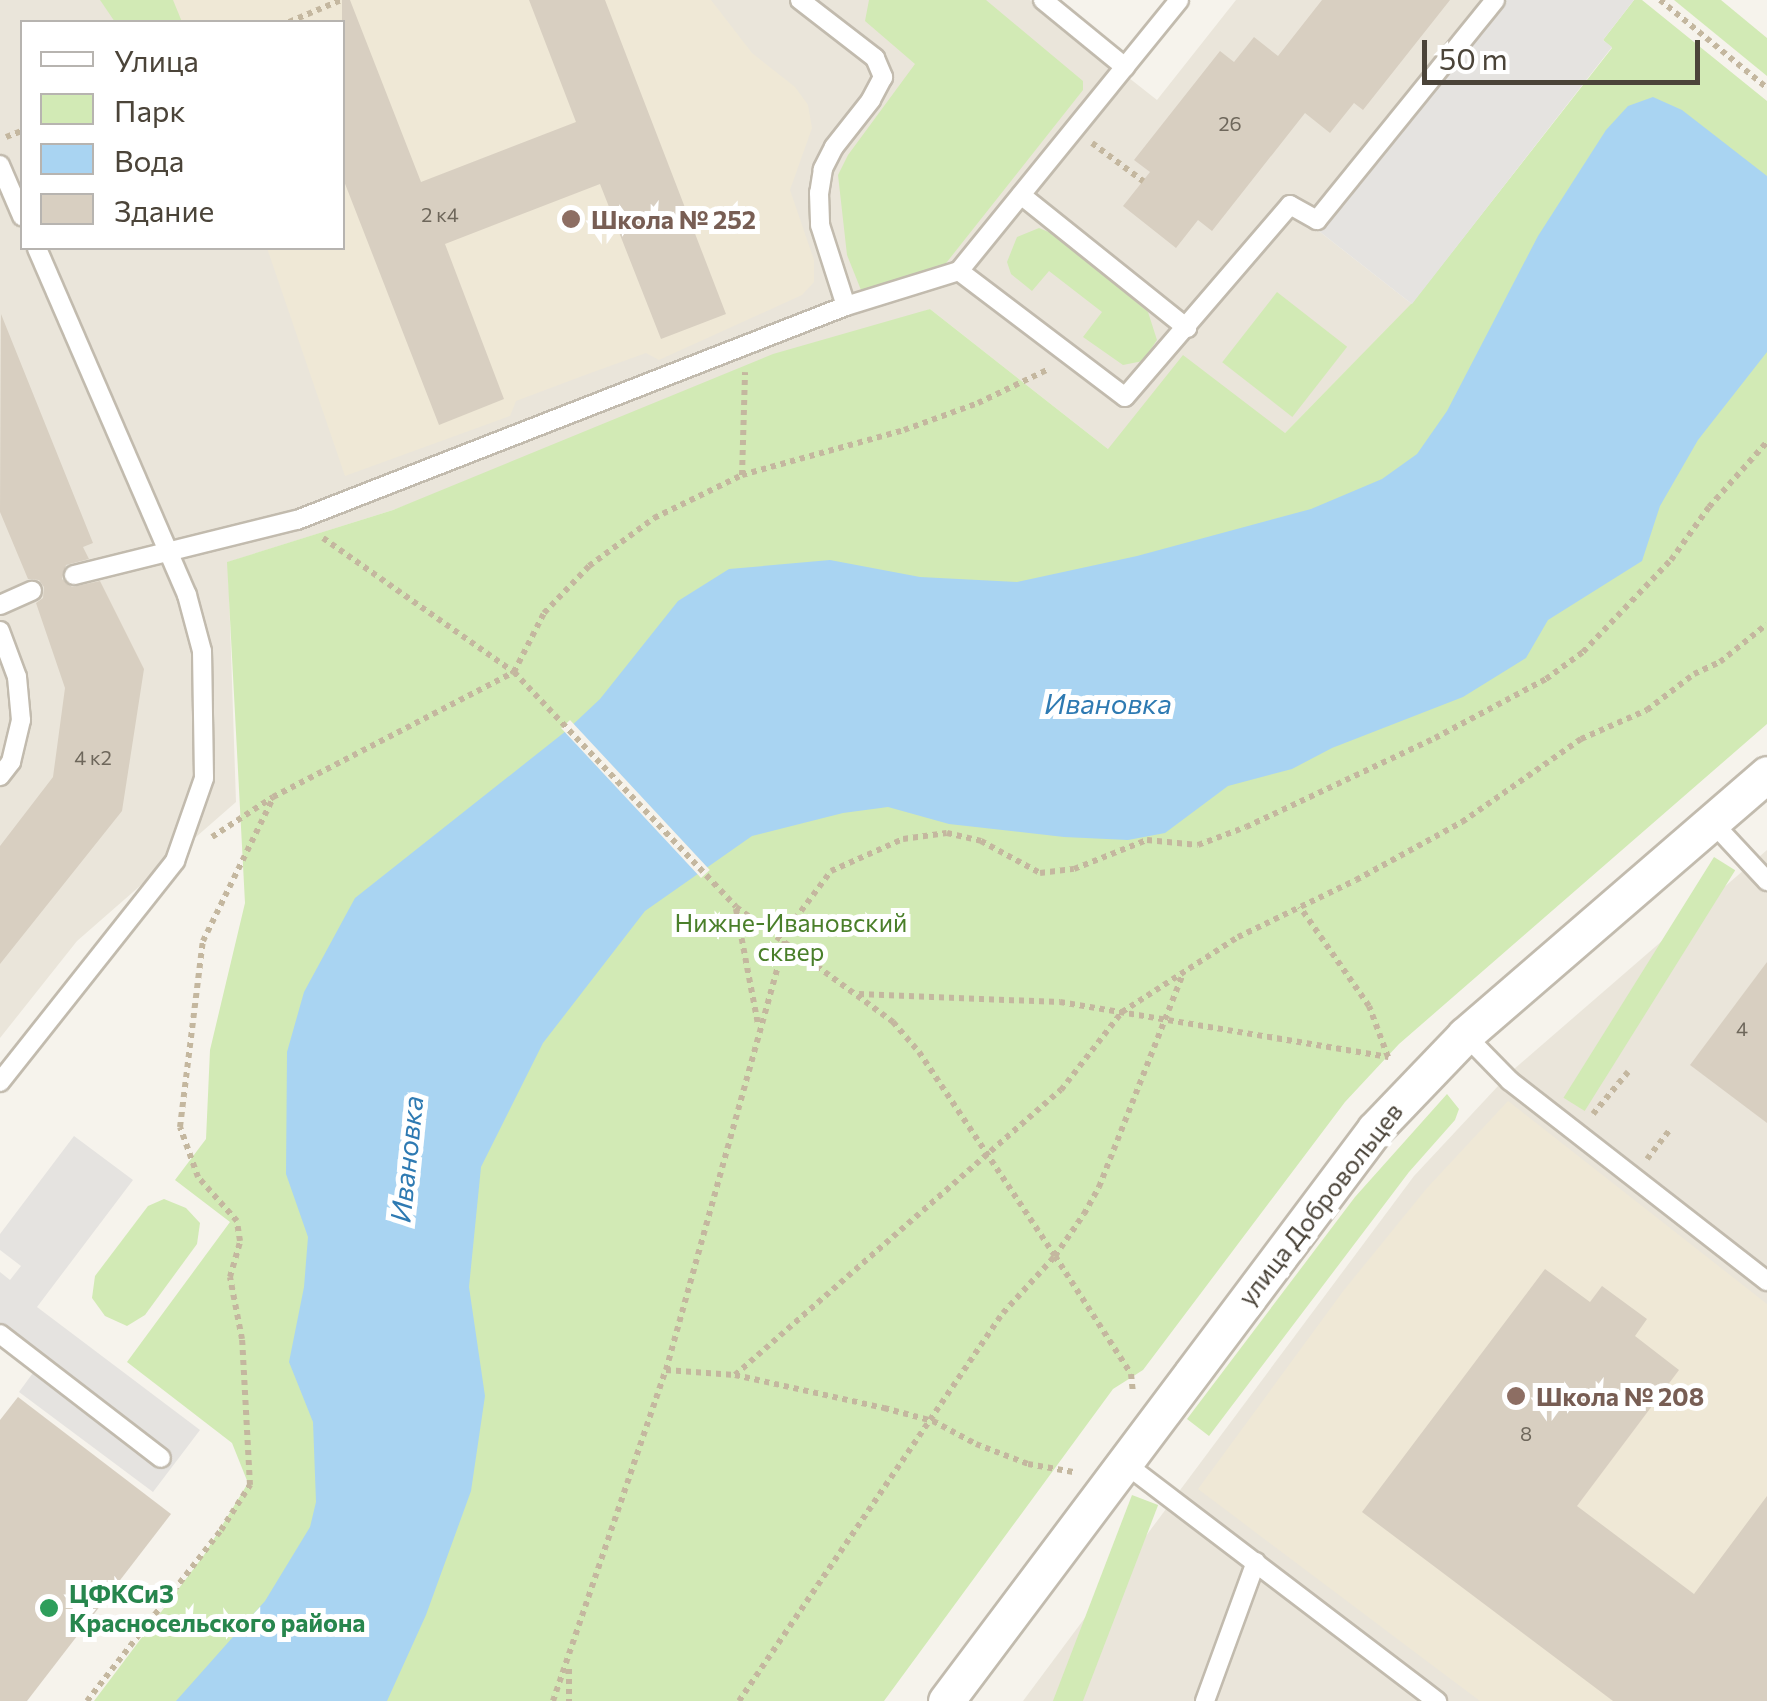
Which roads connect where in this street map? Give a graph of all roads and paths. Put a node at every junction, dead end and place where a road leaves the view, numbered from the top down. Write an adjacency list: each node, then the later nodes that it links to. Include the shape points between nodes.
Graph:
1 (341, 0): 8 (path)
2 (800, 0): 18 (lane, via 875,58 884,77 823,168 820,225)
3 (1044, 0): 7 (lane)
4 (1180, 0): 9 (lane)
5 (1496, 0): 19 (lane, via 1317,220 1290,206)
6 (1660, 0): 10 (path)
7 (1065, 7): 9 (lane)
8 (293, 20)
9 (1125, 67): 11 (lane)
10 (1767, 88)
11 (1074, 130): 13 (path); 14 (lane)
12 (0, 165): 15 (lane)
13 (1143, 181)
14 (1021, 195): 17 (lane); 19 (lane)
15 (20, 211)
16 (37, 250): 25 (lane)
17 (959, 271): 18 (lane); 21 (lane)
18 (846, 306): 20 (lane)
19 (1187, 328): 21 (lane, via 1125,397)
20 (745, 344): 23 (path); 24 (lane)
21 (1070, 359): 23 (path, via 904,430)
22 (1767, 442): 41 (path, via 1598,639 1546,678 1436,738 1198,845 1147,840 1074,869 1040,873 981,841 946,833 903,839 831,871 802,905)
23 (742, 476): 31 (path, via 654,518 589,566 544,613)
24 (297, 520): 25 (lane); 31 (path)
25 (170, 549): 26 (lane); 36 (lane, via 202,651 204,778)
26 (74, 574)
27 (32, 591): 28 (lane)
28 (0, 604)
29 (1767, 624): 40 (path, via 1647,710 1581,739 1462,822)
30 (0, 631): 33 (lane, via 17,677 21,720)
31 (514, 672): 34 (path); 39 (path)
32 (1767, 774): 35 (street, улица Добровольцев)
33 (0, 776)
34 (273, 797): 36 (path); 64 (path, via 203,941 180,1127 198,1177 237,1221 240,1242 230,1277 242,1340 250,1485)
35 (1712, 822): 37 (lane); 47 (street, улица Добровольцев)
36 (175, 861): 49 (lane)
37 (1760, 866): 38 (lane)
38 (1767, 881)
39 (736, 907): 41 (path); 46 (path)
40 (1300, 907): 42 (path); 45 (path, via 1369,1006 1388,1057)
41 (785, 947): 43 (path); 46 (path)
42 (1183, 972): 44 (path); 45 (path)
43 (858, 994): 44 (path, via 1060,1002); 51 (path, via 919,1052)
44 (1122, 1012): 45 (path); 51 (path, via 1061,1090)
45 (1162, 1020): 52 (path, via 1099,1188)
46 (758, 1025): 55 (path)
47 (1465, 1035): 50 (lane); 60 (street, улица Добровольцев, via 1333,1182)
48 (1628, 1072): 50 (path)
49 (0, 1082)
50 (1577, 1133): 53 (lane)
51 (987, 1154): 52 (path); 56 (path)
52 (1056, 1256): 57 (path, via 1131,1374); 58 (path, via 1003,1313)
53 (1767, 1281)
54 (0, 1334): 59 (lane)
55 (666, 1370): 56 (path); 63 (path)
56 (735, 1375): 58 (path)
57 (1133, 1393)
58 (933, 1421): 61 (path, via 1028,1464); 67 (path)
59 (162, 1458)
60 (1123, 1462): 62 (lane); 68 (street, улица Добровольцев)
61 (1074, 1472)
62 (1256, 1562): 69 (lane); 70 (lane)
63 (569, 1663): 65 (path); 66 (path)
64 (86, 1701)
65 (553, 1701)
66 (570, 1701)
67 (739, 1701)
68 (946, 1701)
69 (1204, 1701)
70 (1437, 1701)

